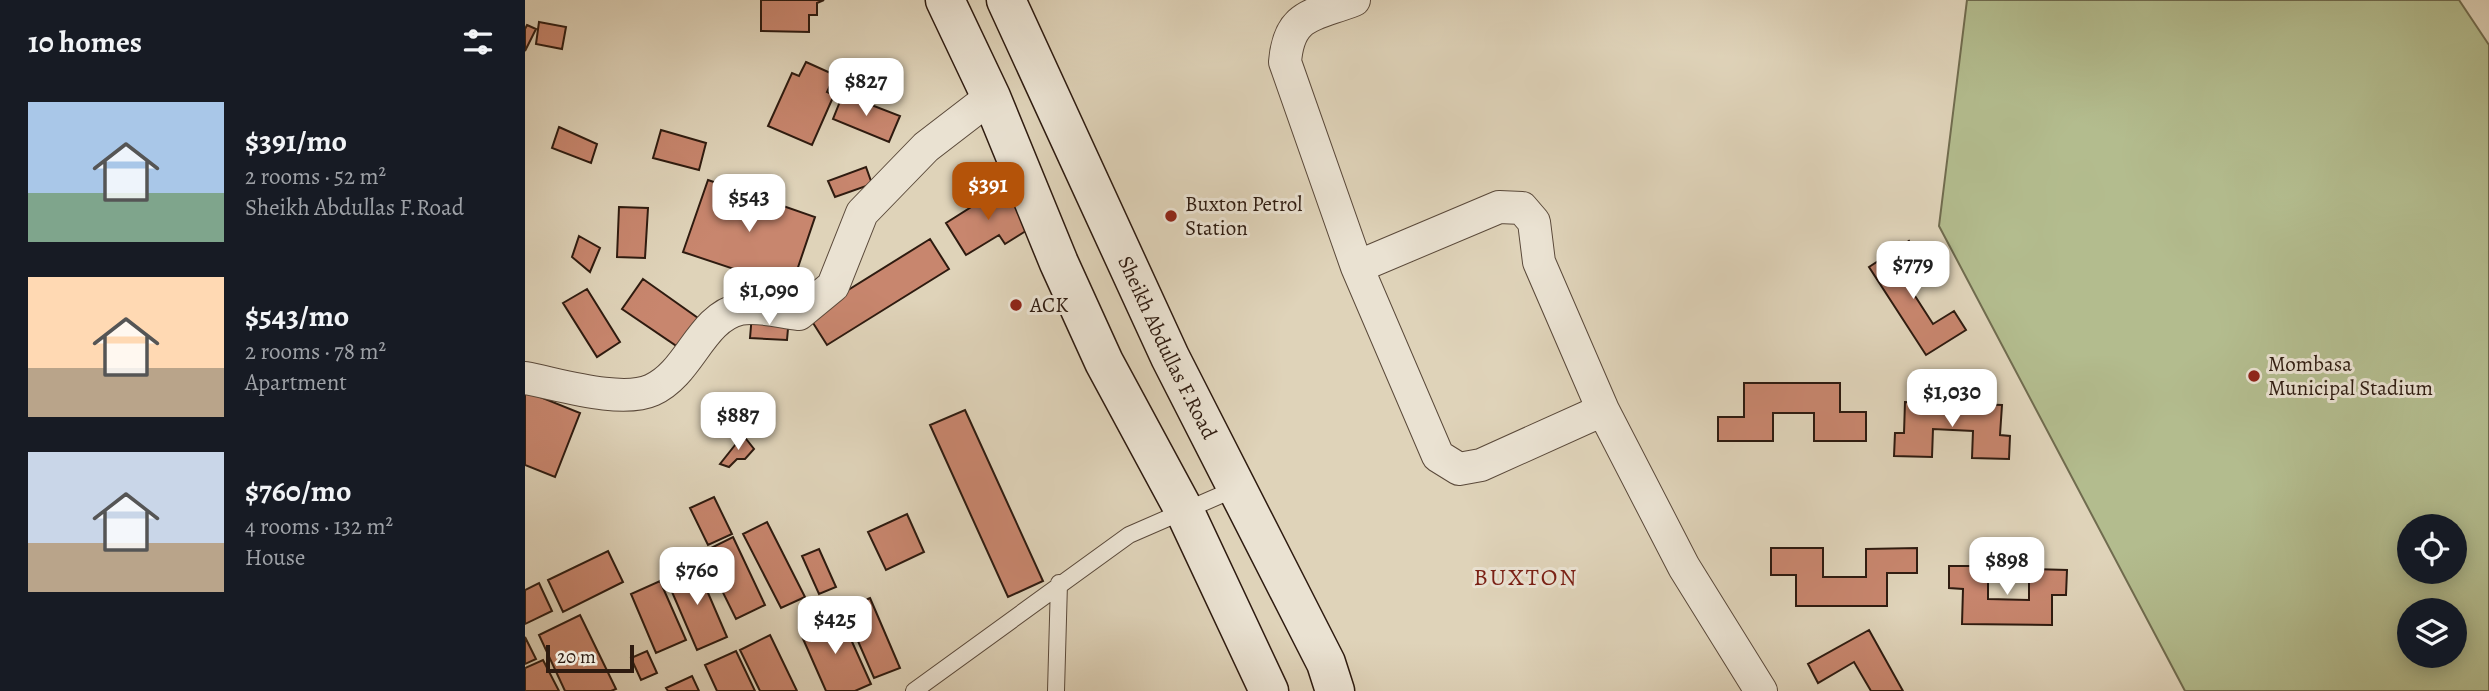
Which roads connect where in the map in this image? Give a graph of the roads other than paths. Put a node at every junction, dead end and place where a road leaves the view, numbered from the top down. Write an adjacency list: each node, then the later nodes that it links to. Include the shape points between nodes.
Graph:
1 (945, 0): 4 (main road)
2 (1006, 0): 8 (main road, Sheikh Abdullas F.Road, via 1170,357)
3 (1354, 0): 5 (street, via 1298,21 1287,40 1285,62)
4 (991, 97): 6 (street, via 926,147 862,213 833,286 799,314 739,309 724,316 713,323 672,378 650,391 608,394); 9 (main road, via 1098,349)
5 (1357, 267): 7 (street, via 1438,456 1459,469 1481,465); 7 (street, via 1499,207 1522,208 1534,222 1539,262)
6 (525, 378)
7 (1603, 410): 15 (street, via 1683,567)
8 (1237, 488): 9 (lane); 14 (main road, Sheikh Abdullas F.Road, via 1326,663)
9 (1185, 512): 10 (lane, via 1129,535); 13 (main road)
10 (1059, 583): 11 (lane); 12 (lane)
11 (913, 691)
12 (1056, 691)
13 (1269, 691)
14 (1335, 691)
15 (1761, 691)

